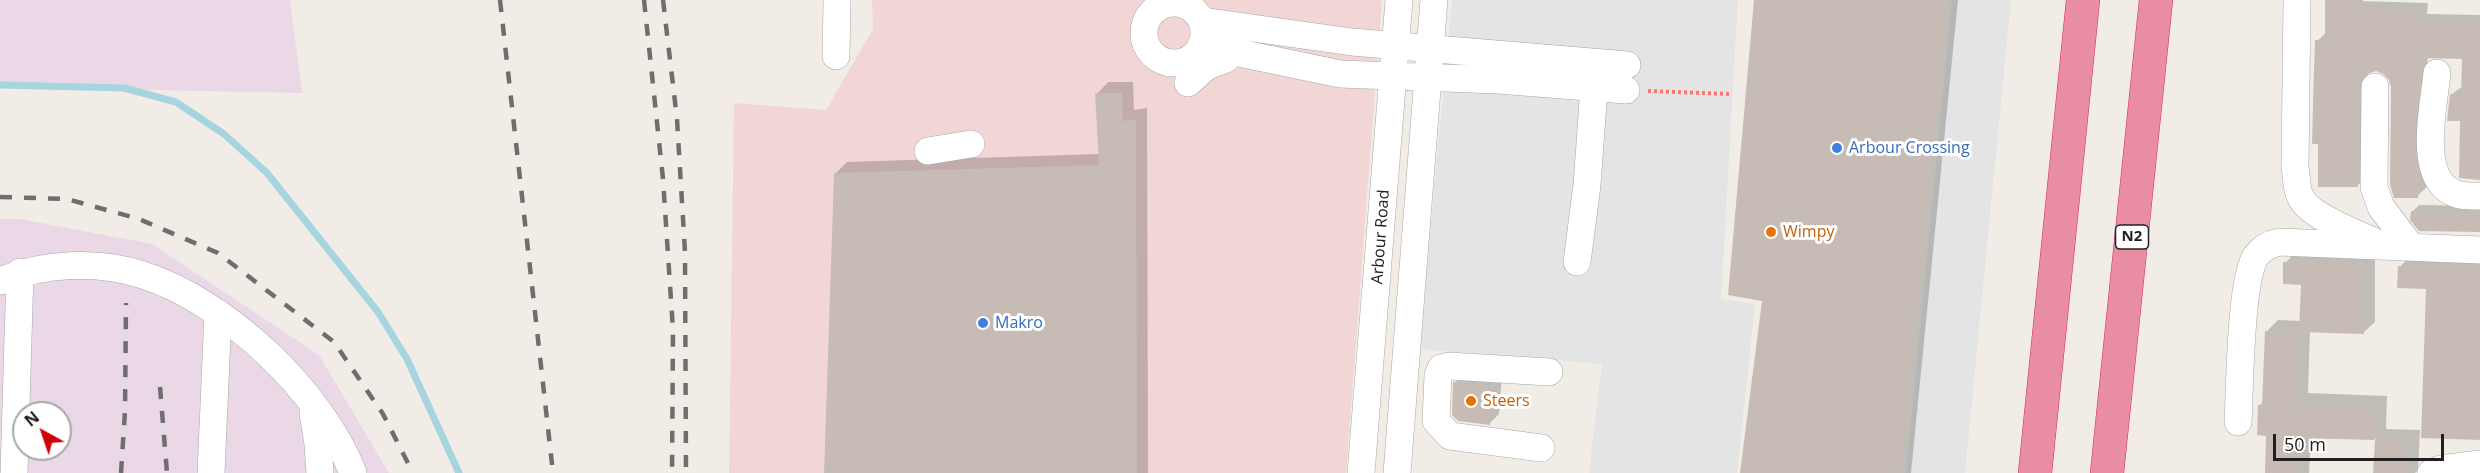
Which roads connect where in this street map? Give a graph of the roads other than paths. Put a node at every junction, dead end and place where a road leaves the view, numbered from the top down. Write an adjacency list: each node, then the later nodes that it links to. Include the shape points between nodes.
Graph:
1 (837, 0): 9 (street)
2 (1399, 0): 7 (street, Arbour Road)
3 (1434, 0): 8 (street, Arbour Road)
4 (2082, 0): 36 (highway)
5 (2156, 0): 37 (highway, N2)
6 (2297, 0): 20 (street, via 2295,168 2299,194 2323,217)
7 (1394, 45): 8 (street); 10 (street, via 1201,33); 12 (street, Arbour Road)
8 (1431, 48): 13 (street, Arbour Road); 16 (street, via 1627,77)
9 (836, 56)
10 (1254, 56): 12 (street, via 1341,74); 14 (street, via 1214,62)
11 (2437, 73): 19 (street, via 2430,157 2434,173 2451,192)
12 (1392, 77): 13 (street); 34 (street, Arbour Road)
13 (1428, 78): 16 (street); 35 (street, Arbour Road)
14 (1188, 83)
15 (2375, 87): 20 (street, via 2374,187)
16 (1594, 88): 22 (street)
17 (971, 144): 18 (street)
18 (928, 151)
19 (2480, 196)
20 (2398, 247): 21 (street); 27 (street, via 2279,242 2270,244 2255,258 2247,284)
21 (2480, 250)
22 (1577, 262)
23 (10, 277): 24 (street, via 80,265 110,267 143,274); 30 (street)
24 (218, 313): 26 (street, via 278,364); 31 (street)
25 (1549, 372): 28 (street, via 1449,366 1438,375 1436,421 1450,436)
26 (310, 400): 32 (street); 33 (street)
27 (2238, 423)
28 (1541, 447)
29 (2480, 464): 38 (street)
30 (14, 473)
31 (211, 473)
32 (320, 473)
33 (353, 473)
34 (1361, 473)
35 (1397, 473)
36 (2035, 473)
37 (2107, 473)
38 (2432, 473)

